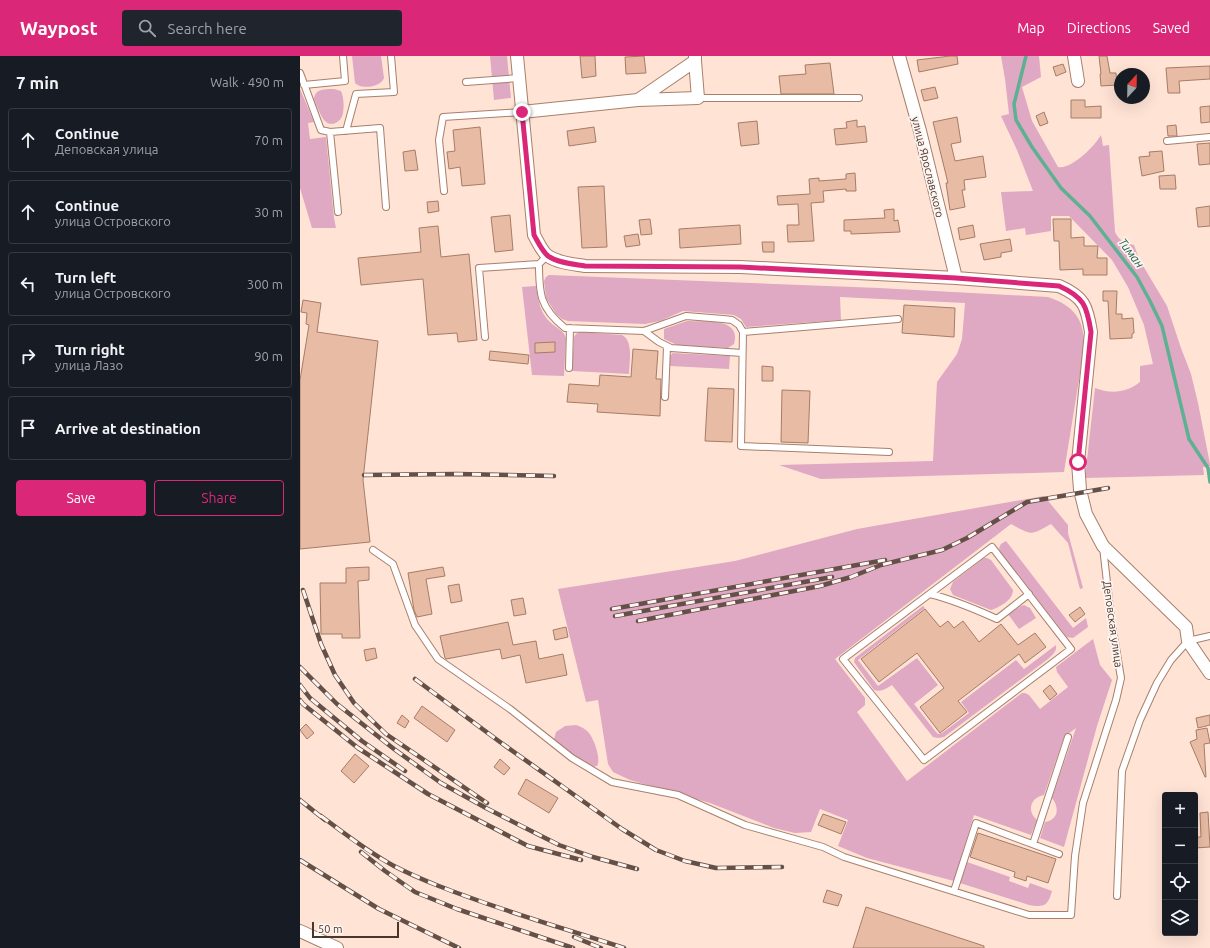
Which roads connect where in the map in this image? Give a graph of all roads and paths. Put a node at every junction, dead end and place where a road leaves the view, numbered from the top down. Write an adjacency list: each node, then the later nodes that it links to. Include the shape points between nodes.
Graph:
1 (343, 56): 11 (lane, via 346,81)
2 (391, 56): 16 (lane, via 394,92 356,94)
3 (517, 56): 8 (street)
4 (899, 56): 24 (street, улица Ярославского)
5 (1074, 56): 9 (street)
6 (695, 59): 12 (street); 14 (street)
7 (300, 73): 11 (lane)
8 (519, 78): 10 (lane); 15 (street)
9 (1078, 81)
10 (466, 82)
11 (304, 85): 17 (lane, via 321,130)
12 (698, 98): 13 (lane); 14 (street)
13 (859, 98)
14 (638, 100): 15 (street)
15 (522, 112): 20 (lane, via 443,117 439,140); 23 (street, via 534,235)
16 (346, 131): 17 (lane); 21 (lane, via 380,128)
17 (330, 132): 22 (lane)
18 (1210, 137): 19 (lane)
19 (1167, 141)
20 (444, 191)
21 (386, 207)
22 (338, 212)
23 (543, 260): 24 (street, Деповская улица, via 585,266 740,267); 26 (lane, via 539,286 543,304 555,320 564,328); 29 (lane, via 479,268)
24 (956, 278): 35 (street, Деповская улица, via 1059,286 1074,294 1084,304 1091,332 1078,462 1079,482 1086,514)
25 (898, 319): 28 (lane)
26 (570, 328): 27 (lane); 32 (lane)
27 (644, 331): 28 (lane, via 686,316 732,320 739,325); 30 (lane)
28 (742, 332): 31 (lane)
29 (485, 337)
30 (667, 347): 31 (lane); 33 (lane)
31 (742, 352): 34 (lane, via 741,446)
32 (569, 368)
33 (665, 397)
34 (889, 452)
35 (1103, 546): 40 (street, via 1186,627); 45 (lane, Деповская улица, via 1121,678 1083,802 1075,856 1071,915 1029,915)
36 (373, 550): 45 (lane, via 393,564 415,625 438,659 510,709 572,758 612,782 678,795 745,825 823,847 844,857)
37 (930, 594): 38 (lane, via 949,598 997,619); 38 (lane, via 992,547); 38 (lane, via 843,659 924,760 1071,649)
38 (1029, 594)
39 (1210, 636): 40 (lane)
40 (1188, 641): 41 (street); 46 (lane, via 1171,660 1157,683 1140,720 1122,771)
41 (1210, 673)
42 (1068, 737): 43 (lane)
43 (1033, 844): 44 (lane); 45 (lane, via 976,824)
44 (1059, 854)
45 (954, 891)
46 (1117, 896)
47 (300, 931): 48 (street)
48 (337, 948)

